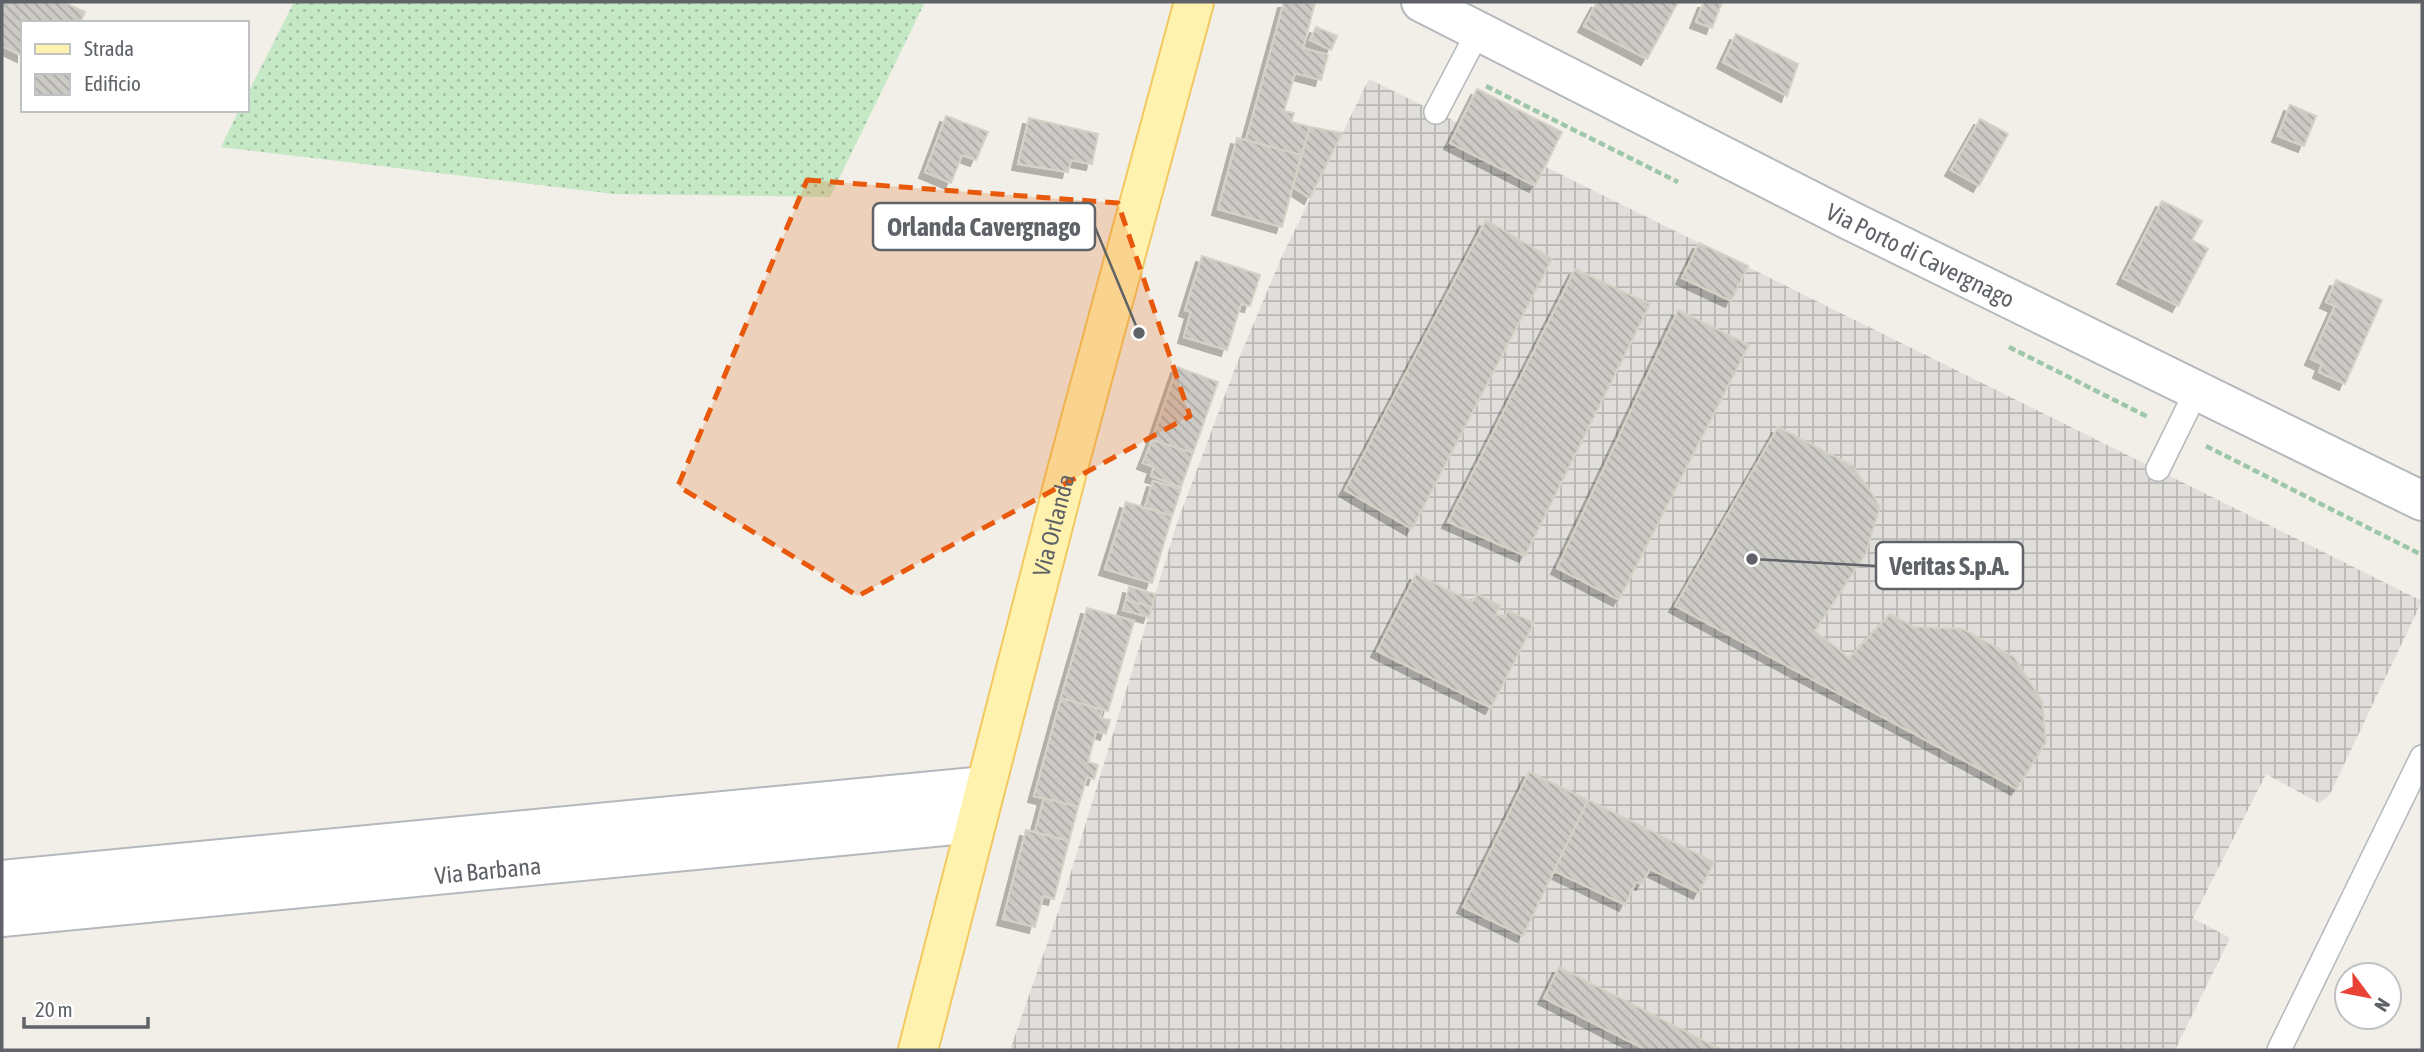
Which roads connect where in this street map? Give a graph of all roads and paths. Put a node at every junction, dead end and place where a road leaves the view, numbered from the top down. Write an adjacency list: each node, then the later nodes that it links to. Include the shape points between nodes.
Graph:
1 (1194, 2): 9 (main road, Via Orlanda)
2 (1421, 2): 3 (street, Via Porto di Cavergnago)
3 (1478, 32): 4 (lane); 5 (street, Via Porto di Cavergnago)
4 (1436, 112)
5 (2197, 390): 6 (lane); 7 (street, Via Porto di Cavergnago)
6 (2158, 469)
7 (2422, 501)
8 (2422, 757): 14 (lane)
9 (985, 786): 10 (main road, Via Orlanda); 11 (street)
10 (975, 823): 12 (street, Via Barbana); 13 (main road, Via Orlanda)
11 (2, 880)
12 (2, 917)
13 (918, 1050)
14 (2279, 1050)

